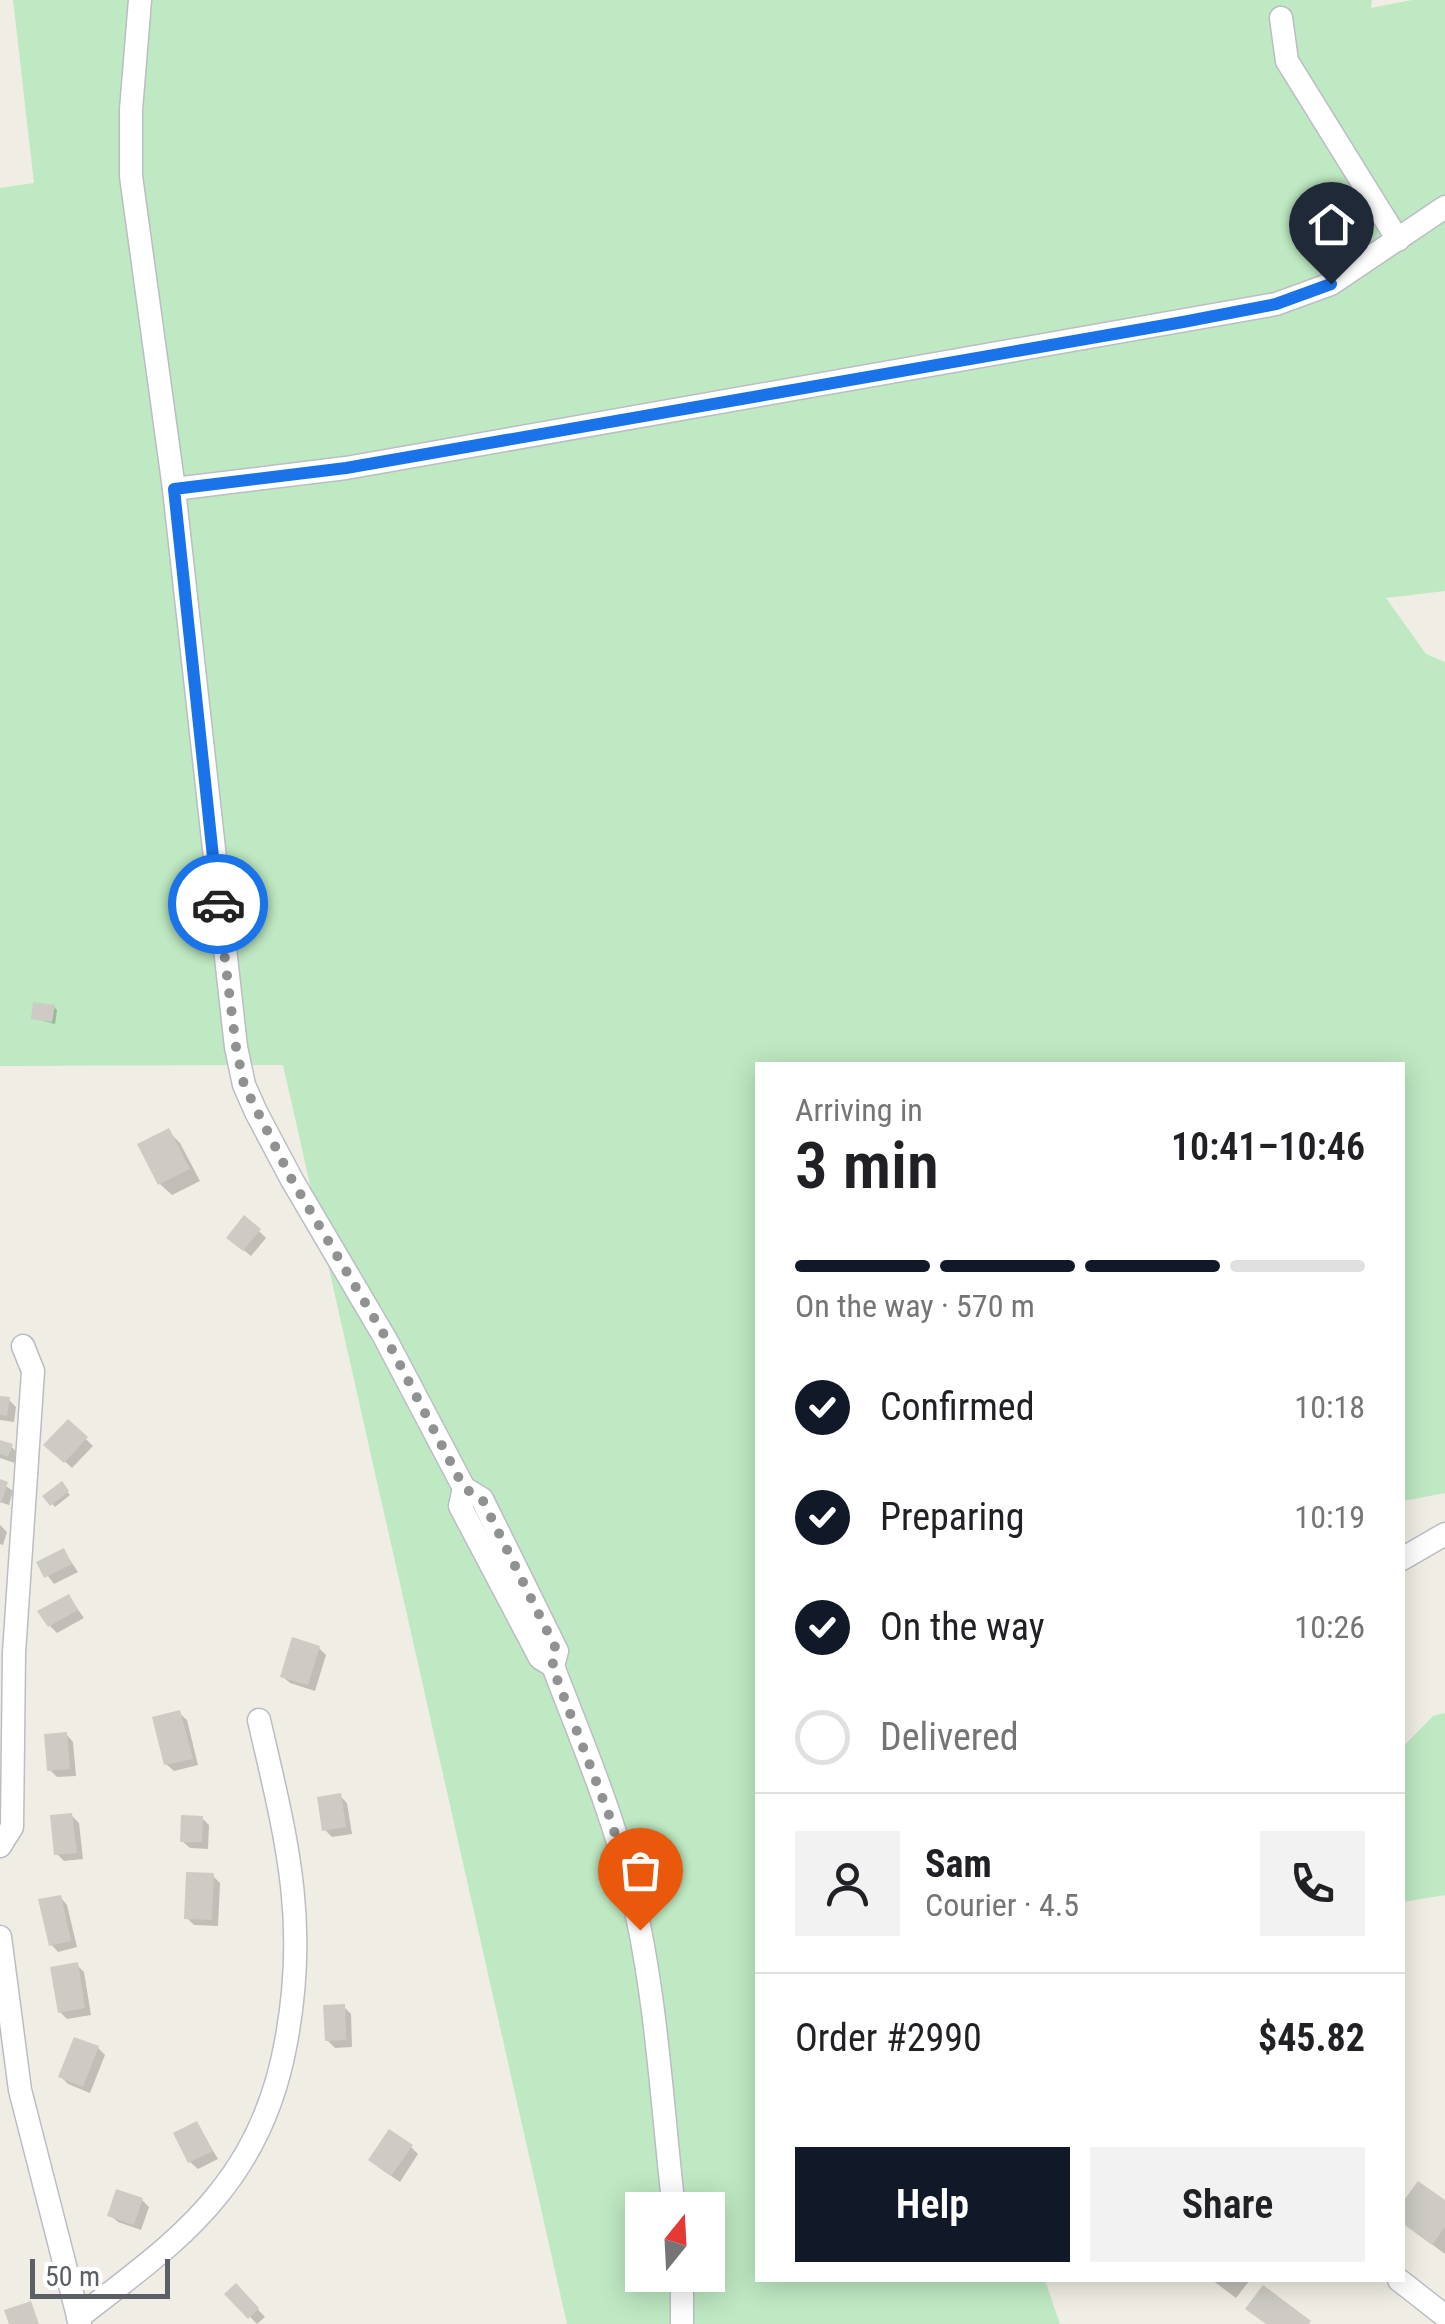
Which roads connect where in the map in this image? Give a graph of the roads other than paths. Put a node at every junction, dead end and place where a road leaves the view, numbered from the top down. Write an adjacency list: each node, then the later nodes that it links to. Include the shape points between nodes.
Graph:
1 (140, 0): 5 (street, via 131,176)
2 (1281, 18): 4 (street, via 1287,61)
3 (1445, 207): 4 (street)
4 (1398, 240): 5 (street, via 1331,284 1276,304 346,468)
5 (174, 489): 12 (street, via 244,1085 386,1338 464,1488 460,1506 540,1658 552,1666 633,1898)
6 (23, 1346): 10 (street, via 33,1371 32,1400 14,1653 12,1827)
7 (1445, 1534): 8 (street)
8 (1405, 1557)
9 (260, 1720): 16 (street, via 288,1849 298,1936 280,2077 257,2136 218,2195)
10 (0, 1846)
11 (0, 1937): 16 (street, via 20,2090)
12 (672, 2192)
13 (1402, 2282): 15 (street)
14 (682, 2292): 17 (street)
15 (1445, 2316)
16 (79, 2321)
17 (682, 2324)

